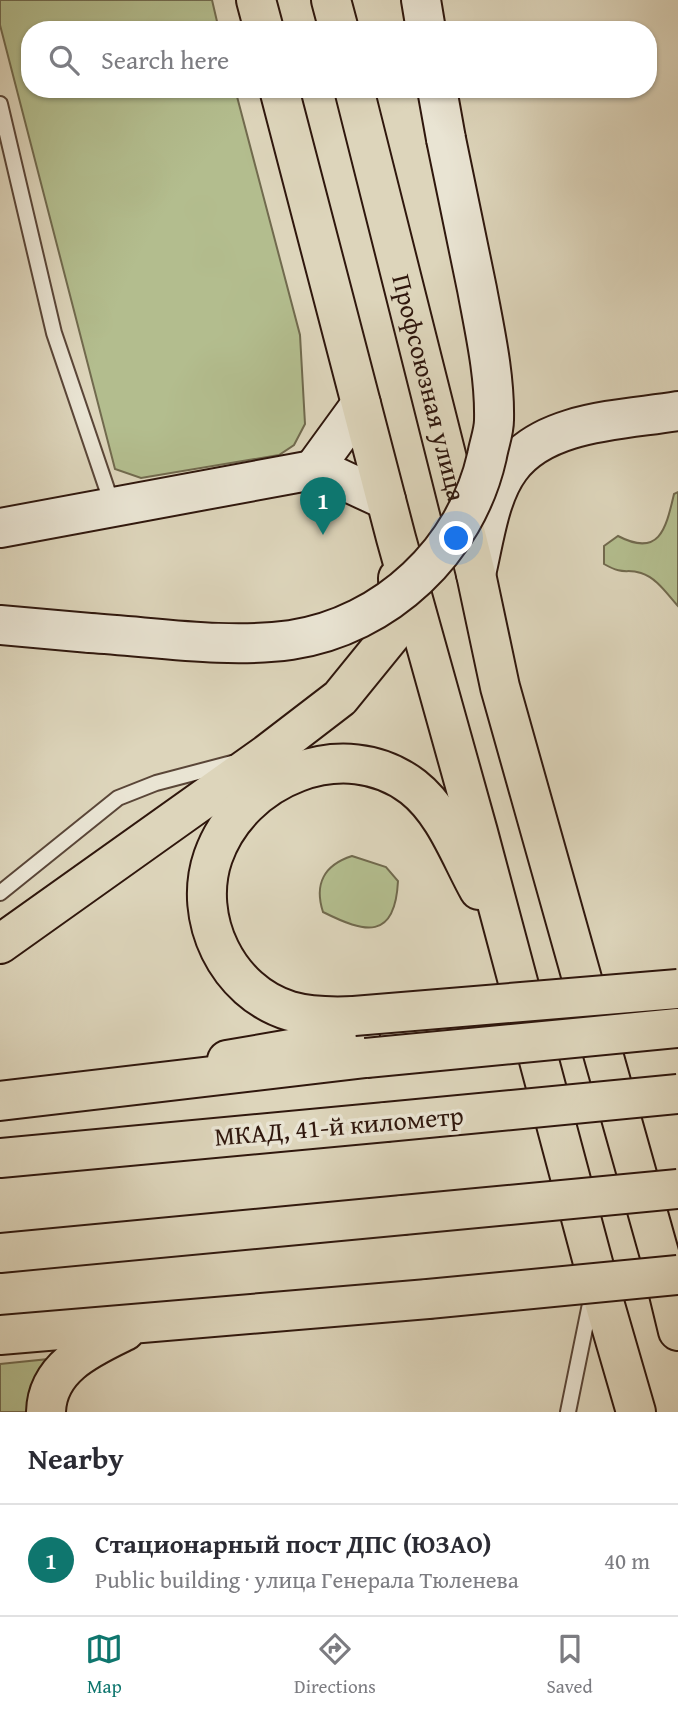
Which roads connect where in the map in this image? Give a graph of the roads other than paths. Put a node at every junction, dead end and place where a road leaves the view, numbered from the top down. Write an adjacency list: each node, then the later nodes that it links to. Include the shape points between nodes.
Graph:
1 (256, 0): 4 (main road)
2 (331, 0): 5 (main road)
3 (421, 0): 6 (street)
4 (262, 21)
5 (336, 21)
6 (424, 21)
7 (281, 98): 11 (main road)
8 (356, 98): 18 (main road, Профсоюзная улица)
9 (439, 98): 19 (street, bridge, via 492,372 494,422 466,515 443,550 418,579 391,600 344,625 291,640 244,643)
10 (0, 104): 15 (lane, via 57,344)
11 (361, 404): 13 (street); 14 (main road)
12 (678, 411): 18 (street, via 578,428 534,444 510,468 495,499)
13 (313, 470): 14 (street); 15 (street)
14 (386, 500): 17 (main road)
15 (114, 509): 16 (street)
16 (0, 528)
17 (396, 538): 20 (main road, via 399,612 392,634 340,698); 22 (main road)
18 (475, 574): 33 (main road, Профсоюзная улица, via 500,687)
19 (0, 625)
20 (267, 754): 21 (lane, via 117,798); 23 (main road)
21 (0, 893)
22 (506, 937): 26 (main road, via 441,818 414,788 379,769 339,762 309,767 282,779 232,821 213,857 207,898 215,940 236,975 269,1002); 32 (main road)
23 (0, 944)
24 (678, 989): 26 (main road, bridge, via 548,1002)
25 (678, 1028): 26 (main road, bridge)
26 (360, 1037): 28 (main road, via 128,1084)
27 (678, 1094): 29 (main road, МКАД, 41-й километр, bridge)
28 (0, 1101)
29 (0, 1158)
30 (678, 1189): 31 (main road, bridge)
31 (0, 1253)
32 (596, 1274): 38 (lane); 39 (main road)
33 (673, 1279): 34 (main road, bridge); 35 (main road, Профсоюзная улица)
34 (139, 1324): 36 (main road); 37 (main road, via 82,1352 57,1376)
35 (678, 1331)
36 (0, 1335)
37 (46, 1412)
38 (568, 1412)
39 (636, 1412)

